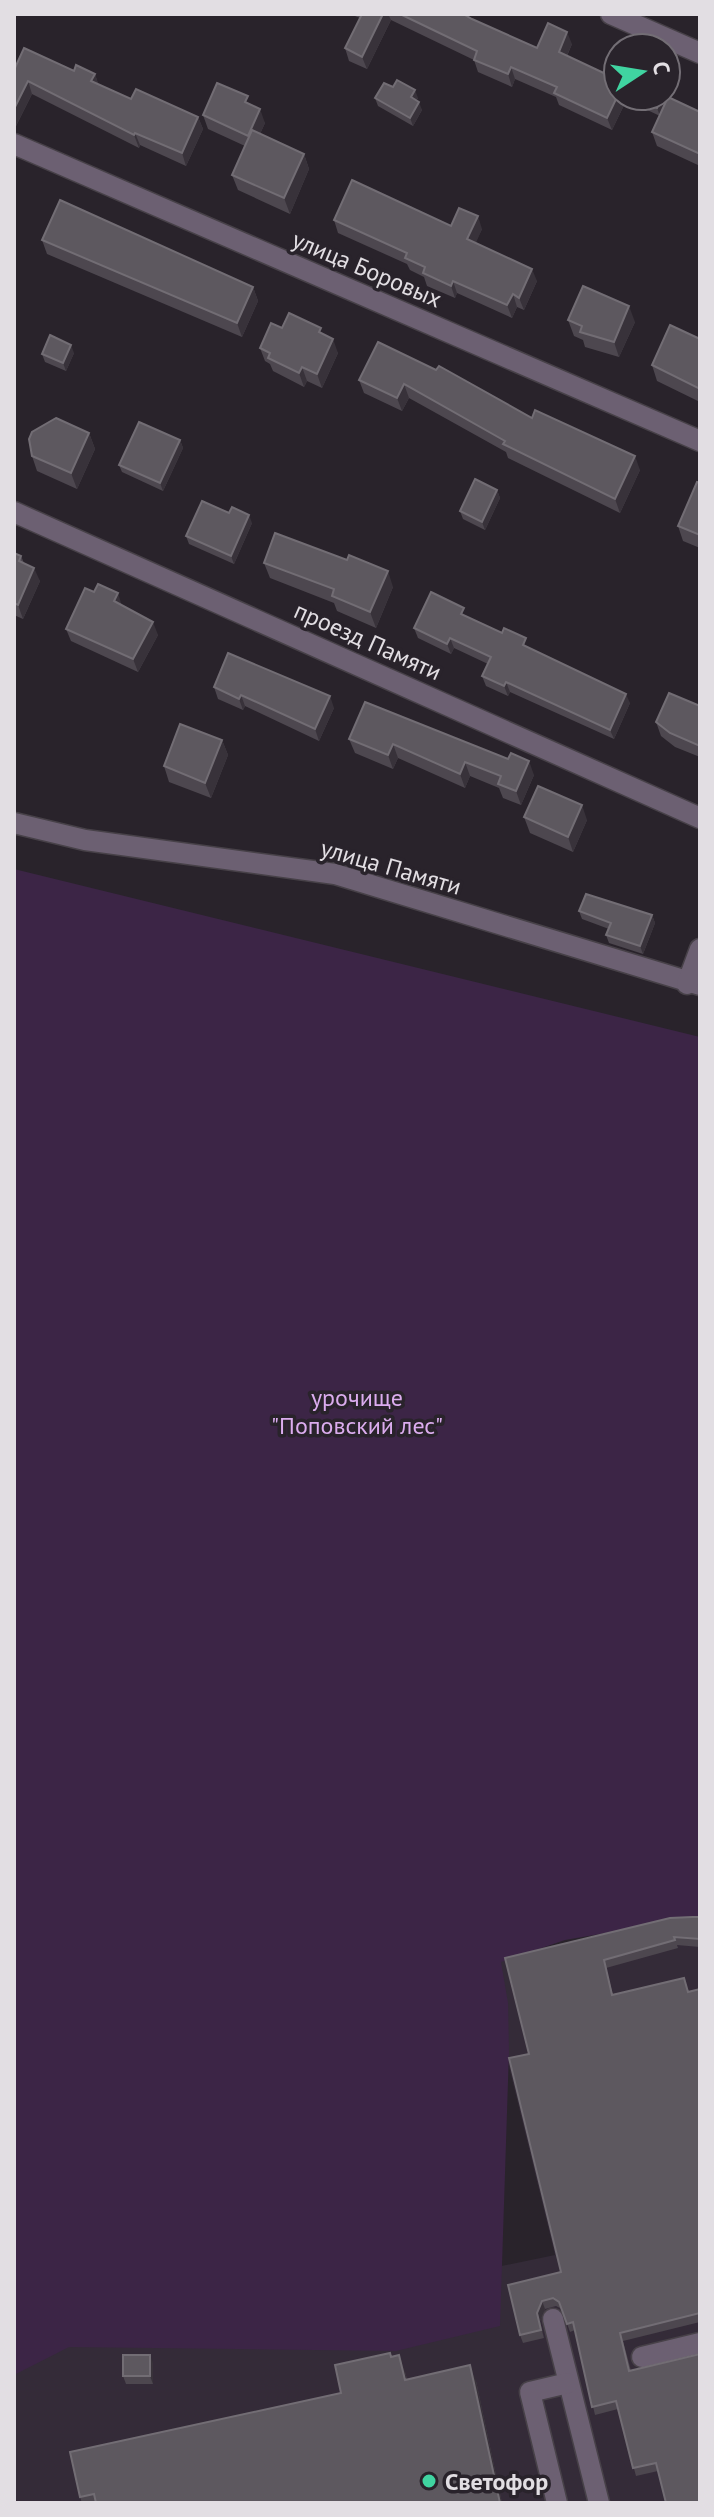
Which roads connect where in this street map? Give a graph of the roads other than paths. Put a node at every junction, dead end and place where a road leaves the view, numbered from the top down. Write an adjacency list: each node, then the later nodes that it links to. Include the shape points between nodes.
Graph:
1 (611, 14): 2 (street)
2 (700, 53)
3 (14, 144): 4 (street, улица Боровых)
4 (700, 441)
5 (14, 512): 6 (street, проезд Памяти)
6 (700, 818)
7 (14, 823): 9 (street, улица Памяти, via 85,840 335,874)
8 (700, 949): 9 (street)
9 (694, 984)
10 (553, 2319): 13 (street)
11 (700, 2343): 12 (street)
12 (642, 2357)
13 (568, 2383): 14 (street, via 530,2392); 15 (street)
14 (557, 2503)
15 (599, 2503)

